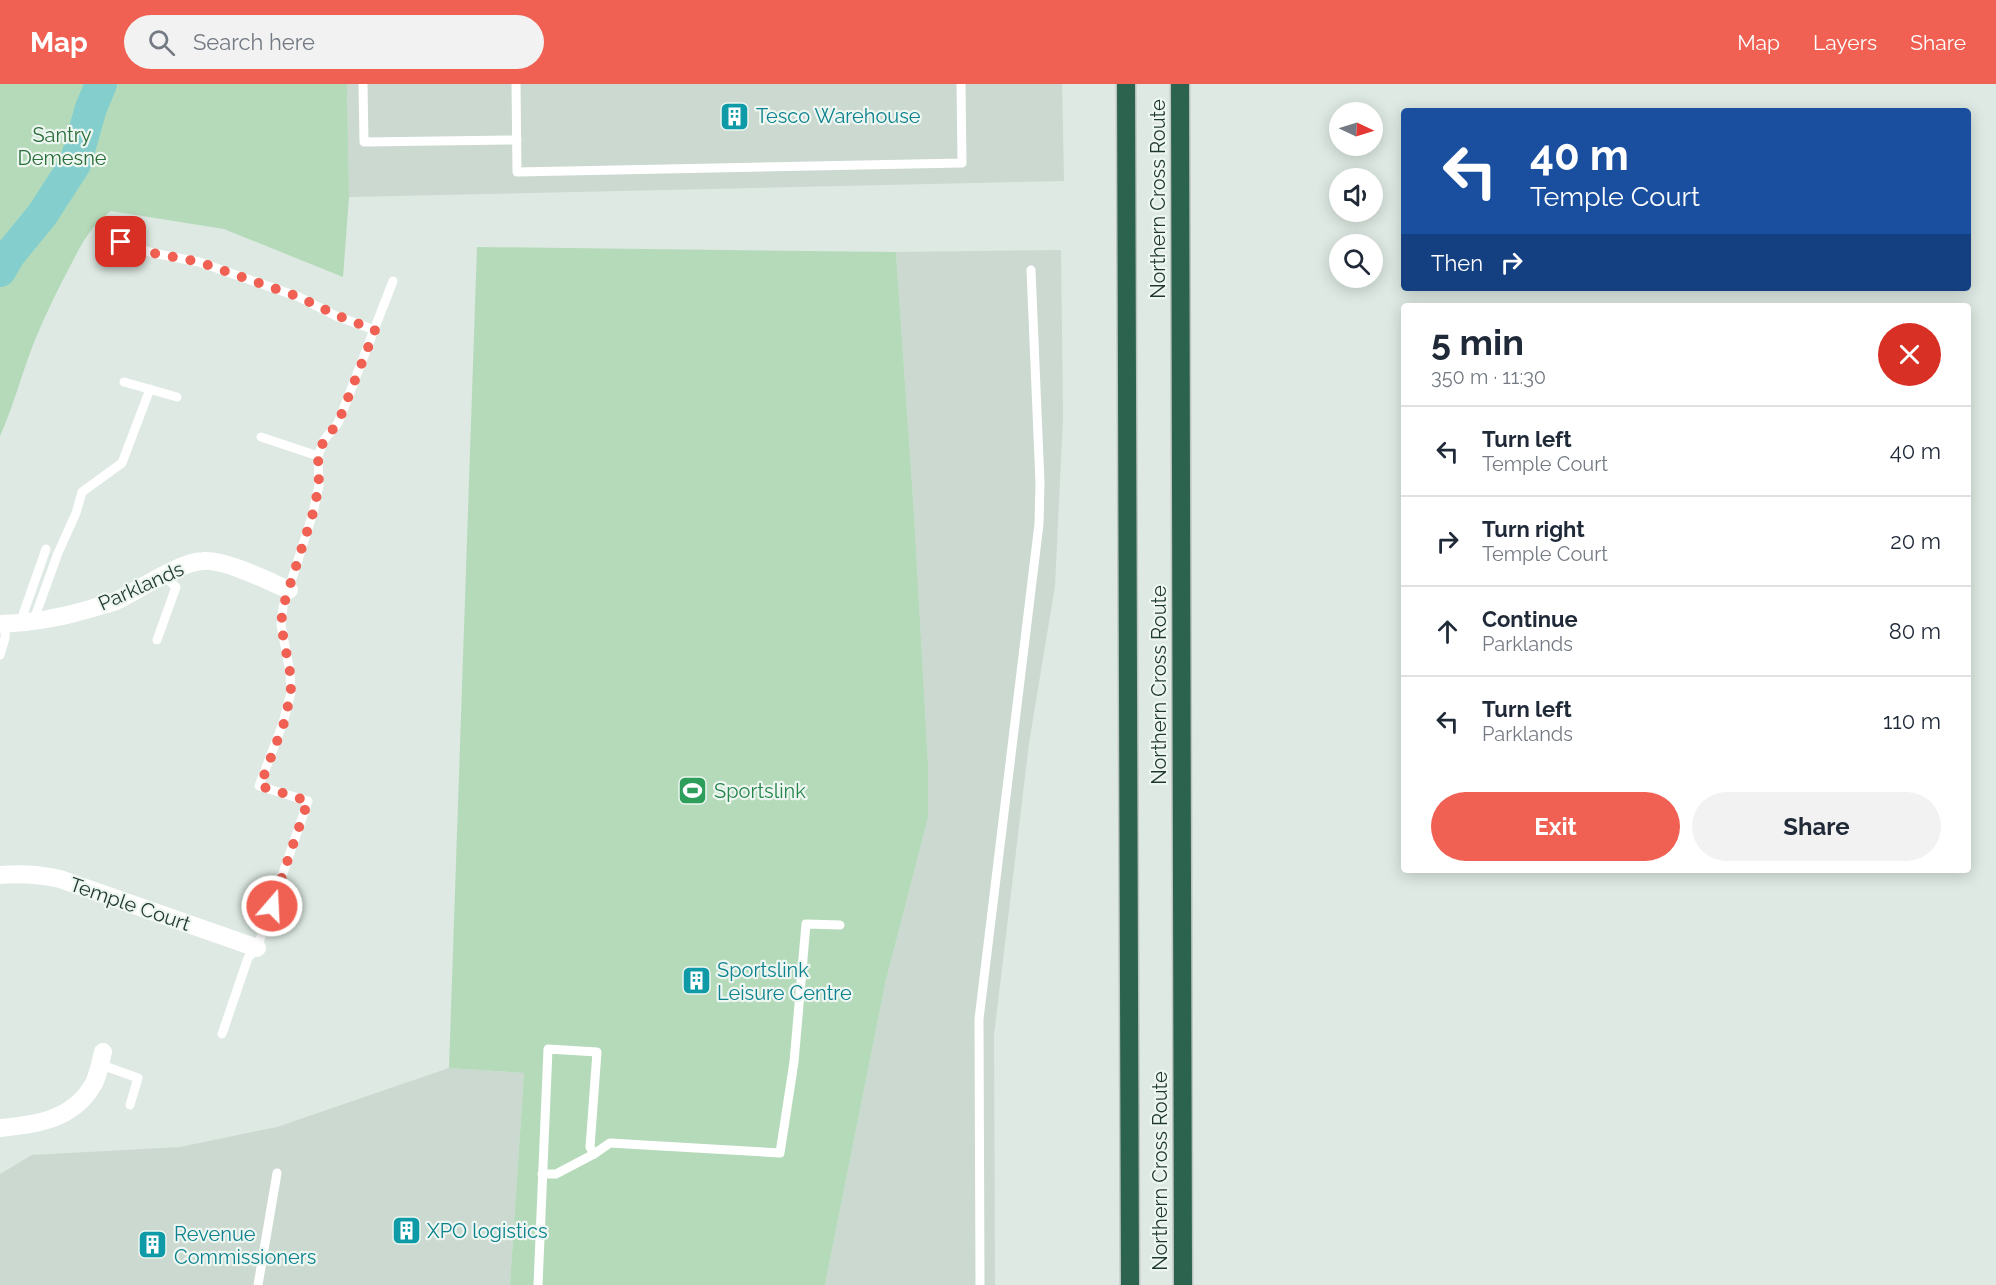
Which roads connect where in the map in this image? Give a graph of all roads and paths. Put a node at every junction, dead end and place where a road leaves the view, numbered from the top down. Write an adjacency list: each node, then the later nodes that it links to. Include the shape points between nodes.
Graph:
1 (363, 84): 6 (lane, via 364,142)
2 (516, 84): 6 (lane)
3 (961, 84): 6 (lane, via 962,163 517,172)
4 (1126, 84): 35 (highway, Northern Cross Route)
5 (1180, 84): 36 (highway, Northern Cross Route)
6 (517, 140)
7 (105, 237): 10 (lane, via 153,253 199,262 299,297)
8 (1031, 270): 34 (lane, via 1040,524 979,1018)
9 (393, 281): 10 (lane)
10 (375, 330): 15 (lane, via 338,423 324,440)
11 (124, 382): 12 (lane)
12 (150, 389): 13 (lane); 19 (lane, via 122,463 82,492 58,553)
13 (177, 397)
14 (261, 437): 15 (lane)
15 (318, 456): 18 (lane, via 319,485 313,513)
16 (46, 549): 19 (lane)
17 (164, 576): 18 (street, Parklands, via 205,560); 19 (street, Parklands, via 114,602); 20 (lane, via 176,587)
18 (289, 590): 24 (lane, via 281,625 291,692 284,723 260,786 308,801)
19 (15, 624): 21 (lane)
20 (156, 640)
21 (0, 655)
22 (0, 875): 24 (street, Temple Court, via 22,873 60,879)
23 (840, 925): 29 (lane, via 806,924 794,1062 780,1153 610,1143)
24 (257, 948): 25 (lane, via 248,958)
25 (222, 1034)
26 (101, 1058): 27 (lane, via 138,1078); 28 (street, via 92,1088 72,1109 32,1125)
27 (130, 1106)
28 (0, 1128)
29 (594, 1154): 31 (lane, via 556,1174); 31 (lane, via 590,1147 597,1052 548,1049)
30 (277, 1173): 32 (lane)
31 (542, 1174): 33 (lane)
32 (258, 1285)
33 (538, 1285)
34 (980, 1285)
35 (1130, 1285)
36 (1183, 1285)

